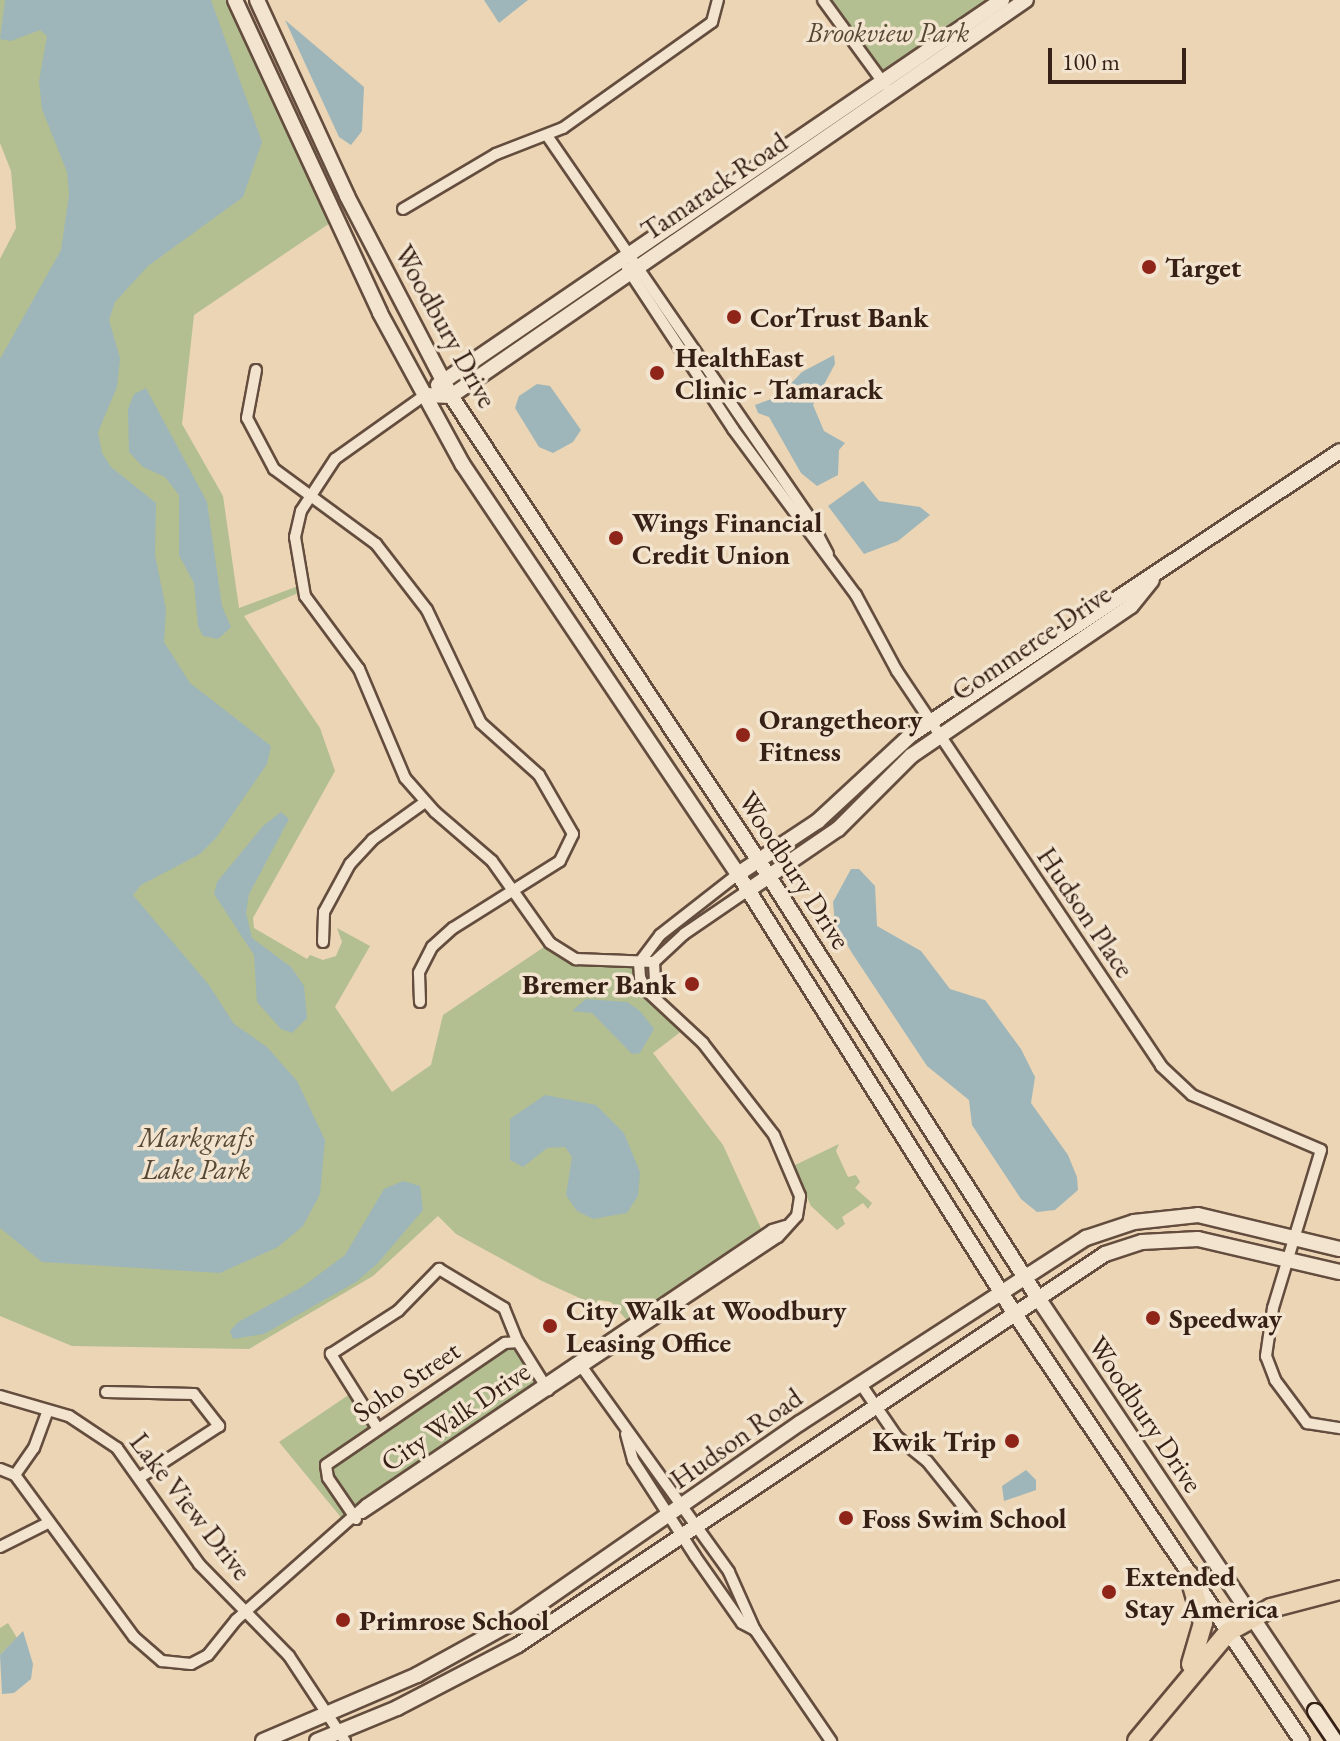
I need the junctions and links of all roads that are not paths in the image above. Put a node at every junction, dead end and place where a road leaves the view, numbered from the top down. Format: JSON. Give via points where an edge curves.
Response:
{"nodes":[{"id":1,"x":235,"y":0,"type":"edge"},
{"id":2,"x":257,"y":0,"type":"edge"},
{"id":3,"x":718,"y":0,"type":"edge"},
{"id":4,"x":823,"y":0,"type":"edge"},
{"id":5,"x":1002,"y":0,"type":"edge"},
{"id":6,"x":1026,"y":0,"type":"edge"},
{"id":7,"x":887,"y":87,"type":"junction"},
{"id":8,"x":548,"y":137,"type":"junction"},
{"id":9,"x":403,"y":209,"type":"dead end"},
{"id":10,"x":625,"y":255,"type":"junction"},
{"id":11,"x":634,"y":272,"type":"junction"},
{"id":12,"x":256,"y":370,"type":"dead end"},
{"id":13,"x":443,"y":381,"type":"junction"},
{"id":14,"x":425,"y":395,"type":"junction"},
{"id":15,"x":451,"y":396,"type":"junction"},
{"id":16,"x":1340,"y":451,"type":"edge"},
{"id":17,"x":309,"y":498,"type":"junction"},
{"id":18,"x":1152,"y":579,"type":"junction"},
{"id":19,"x":931,"y":721,"type":"junction"},
{"id":20,"x":941,"y":735,"type":"junction"},
{"id":21,"x":425,"y":802,"type":"junction"},
{"id":22,"x":759,"y":861,"type":"junction"},
{"id":23,"x":738,"y":874,"type":"junction"},
{"id":24,"x":769,"y":878,"type":"junction"},
{"id":25,"x":747,"y":891,"type":"junction"},
{"id":26,"x":514,"y":893,"type":"junction"},
{"id":27,"x":323,"y":942,"type":"dead end"},
{"id":28,"x":654,"y":962,"type":"junction"},
{"id":29,"x":639,"y":963,"type":"junction"},
{"id":30,"x":657,"y":997,"type":"junction"},
{"id":31,"x":420,"y":1002,"type":"dead end"},
{"id":32,"x":1294,"y":1236,"type":"junction"},
{"id":33,"x":1340,"y":1249,"type":"edge"},
{"id":34,"x":1287,"y":1258,"type":"junction"},
{"id":35,"x":1340,"y":1272,"type":"edge"},
{"id":36,"x":1023,"y":1275,"type":"junction"},
{"id":37,"x":999,"y":1291,"type":"junction"},
{"id":38,"x":1036,"y":1295,"type":"junction"},
{"id":39,"x":1013,"y":1311,"type":"junction"},
{"id":40,"x":518,"y":1342,"type":"junction"},
{"id":41,"x":580,"y":1365,"type":"junction"},
{"id":42,"x":860,"y":1383,"type":"junction"},
{"id":43,"x":546,"y":1388,"type":"junction"},
{"id":44,"x":106,"y":1392,"type":"dead end"},
{"id":45,"x":0,"y":1396,"type":"edge"},
{"id":46,"x":875,"y":1405,"type":"junction"},
{"id":47,"x":48,"y":1410,"type":"junction"},
{"id":48,"x":1340,"y":1428,"type":"edge"},
{"id":49,"x":378,"y":1429,"type":"junction"},
{"id":50,"x":626,"y":1432,"type":"junction"},
{"id":51,"x":0,"y":1469,"type":"edge"},
{"id":52,"x":15,"y":1475,"type":"junction"},
{"id":53,"x":139,"y":1478,"type":"junction"},
{"id":54,"x":683,"y":1507,"type":"junction"},
{"id":55,"x":359,"y":1516,"type":"junction"},
{"id":56,"x":670,"y":1517,"type":"junction"},
{"id":57,"x":972,"y":1517,"type":"dead end"},
{"id":58,"x":48,"y":1523,"type":"junction"},
{"id":59,"x":697,"y":1525,"type":"junction"},
{"id":60,"x":682,"y":1535,"type":"junction"},
{"id":61,"x":0,"y":1547,"type":"edge"},
{"id":62,"x":1189,"y":1575,"type":"junction"},
{"id":63,"x":1340,"y":1590,"type":"edge"},
{"id":64,"x":248,"y":1612,"type":"junction"},
{"id":65,"x":1252,"y":1618,"type":"junction"},
{"id":66,"x":755,"y":1630,"type":"junction"},
{"id":67,"x":1228,"y":1632,"type":"junction"},
{"id":68,"x":327,"y":1714,"type":"junction"},
{"id":69,"x":1151,"y":1724,"type":"junction"},
{"id":70,"x":1340,"y":1733,"type":"edge"},
{"id":71,"x":342,"y":1736,"type":"edge"},
{"id":72,"x":263,"y":1741,"type":"edge"},
{"id":73,"x":317,"y":1741,"type":"edge"},
{"id":74,"x":831,"y":1741,"type":"edge"},
{"id":75,"x":1137,"y":1741,"type":"edge"},
{"id":76,"x":1302,"y":1741,"type":"edge"},
{"id":77,"x":1329,"y":1741,"type":"edge"},
{"id":78,"x":1335,"y":1741,"type":"edge"}],
"edges":[{"from":1,"to":14,"type":"street","name":"Woodbury Drive","via":[[380,313]]},
{"from":2,"to":13,"type":"street","name":"Woodbury Drive","via":[[347,196]]},
{"from":3,"to":8,"type":"street","via":[[712,22]]},
{"from":4,"to":7,"type":"street"},
{"from":5,"to":7,"type":"street","name":"Tamarack Road"},
{"from":6,"to":7,"type":"street","name":"Tamarack Road"},
{"from":7,"to":10,"type":"street","name":"Tamarack Road"},
{"from":7,"to":11,"type":"street","name":"Tamarack Road"},
{"from":8,"to":9,"type":"street","via":[[496,154]]},
{"from":8,"to":10,"type":"street","name":"Hudson Place"},
{"from":10,"to":11,"type":"street","name":"Hudson Place"},
{"from":10,"to":13,"type":"street","name":"Tamarack Road"},
{"from":11,"to":15,"type":"street","name":"Tamarack Road"},
{"from":11,"to":19,"type":"street","name":"Hudson Place","via":[[818,548],[828,554]]},
{"from":12,"to":17,"type":"street","via":[[247,407],[251,428],[274,469]]},
{"from":13,"to":14,"type":"street","name":"Tamarack Road"},
{"from":13,"to":15,"type":"street","name":"Woodbury Drive"},
{"from":14,"to":15,"type":"street"},
{"from":14,"to":17,"type":"street","via":[[335,459]]},
{"from":14,"to":23,"type":"street","name":"Woodbury Drive","via":[[478,489]]},
{"from":15,"to":22,"type":"street","name":"Woodbury Drive"},
{"from":16,"to":18,"type":"street","name":"Commerce Drive"},
{"from":17,"to":21,"type":"street","via":[[295,537],[301,587],[359,669],[405,778]]},
{"from":17,"to":26,"type":"street","via":[[361,530],[388,559],[444,639],[481,723],[539,775],[571,825],[568,853]]},
{"from":18,"to":19,"type":"street","name":"Commerce Drive","via":[[1122,591]]},
{"from":18,"to":20,"type":"street","name":"Commerce Drive","via":[[1131,606]]},
{"from":19,"to":20,"type":"street","name":"Hudson Place"},
{"from":19,"to":22,"type":"street","name":"Commerce Drive","via":[[892,750],[828,813]]},
{"from":20,"to":24,"type":"street","name":"Commerce Drive","via":[[893,772],[838,829]]},
{"from":20,"to":32,"type":"street","name":"Hudson Place","via":[[1161,1066],[1192,1095],[1321,1150]]},
{"from":21,"to":26,"type":"street","via":[[477,846]]},
{"from":21,"to":27,"type":"street","via":[[372,840],[350,864],[324,912]]},
{"from":22,"to":23,"type":"street","name":"Commerce Drive"},
{"from":22,"to":24,"type":"street","name":"Woodbury Drive"},
{"from":23,"to":25,"type":"street","name":"Woodbury Drive"},
{"from":23,"to":29,"type":"street","via":[[670,926]]},
{"from":24,"to":25,"type":"street","name":"Commerce Drive"},
{"from":24,"to":36,"type":"street","name":"Woodbury Drive"},
{"from":25,"to":28,"type":"street","via":[[684,934]]},
{"from":25,"to":37,"type":"street","name":"Woodbury Drive"},
{"from":26,"to":29,"type":"street","via":[[550,943],[569,957]]},
{"from":26,"to":31,"type":"street","via":[[453,928],[432,947],[419,973]]},
{"from":28,"to":29,"type":"street"},
{"from":28,"to":30,"type":"street"},
{"from":29,"to":30,"type":"street","name":"City Walk Drive","via":[[644,987]]},
{"from":30,"to":41,"type":"street","name":"City Walk Drive","via":[[705,1045],[775,1138],[801,1201],[797,1216],[785,1226]]},
{"from":32,"to":33,"type":"street","name":"Hudson Road"},
{"from":32,"to":34,"type":"street"},
{"from":32,"to":36,"type":"street","name":"Hudson Road","via":[[1226,1218],[1167,1217],[1098,1233]]},
{"from":34,"to":35,"type":"street","name":"Hudson Road"},
{"from":34,"to":38,"type":"street","name":"Hudson Road","via":[[1218,1241],[1142,1242],[1089,1261]]},
{"from":34,"to":48,"type":"street","via":[[1267,1333],[1269,1366],[1307,1423]]},
{"from":36,"to":37,"type":"street","name":"Hudson Road"},
{"from":36,"to":38,"type":"street","name":"Woodbury Drive"},
{"from":37,"to":39,"type":"street","name":"Woodbury Drive"},
{"from":37,"to":42,"type":"street","name":"Hudson Road"},
{"from":38,"to":39,"type":"street","name":"Hudson Road"},
{"from":38,"to":65,"type":"street","name":"Woodbury Drive"},
{"from":39,"to":46,"type":"street","name":"Hudson Road"},
{"from":39,"to":62,"type":"street","name":"Woodbury Drive"},
{"from":40,"to":43,"type":"street"},
{"from":40,"to":49,"type":"street","name":"Soho Street","via":[[505,1343]]},
{"from":40,"to":49,"type":"street","via":[[504,1308],[439,1269],[398,1311],[331,1354]]},
{"from":41,"to":43,"type":"street","name":"City Walk Drive"},
{"from":41,"to":50,"type":"street"},
{"from":42,"to":46,"type":"street"},
{"from":42,"to":54,"type":"street","name":"Hudson Road"},
{"from":43,"to":55,"type":"street","name":"City Walk Drive","via":[[366,1505]]},
{"from":44,"to":53,"type":"street","via":[[194,1394],[219,1426]]},
{"from":45,"to":47,"type":"street","name":"Lake View Drive"},
{"from":46,"to":57,"type":"street","via":[[897,1437],[925,1459]]},
{"from":46,"to":59,"type":"street","name":"Hudson Road"},
{"from":47,"to":52,"type":"street","via":[[34,1448]]},
{"from":47,"to":53,"type":"street","name":"Lake View Drive","via":[[100,1434]]},
{"from":49,"to":55,"type":"street","name":"Soho Street","via":[[325,1466]]},
{"from":50,"to":54,"type":"street"},
{"from":50,"to":56,"type":"street","via":[[633,1460]]},
{"from":51,"to":52,"type":"street"},
{"from":52,"to":58,"type":"street","name":"City Walk Drive"},
{"from":53,"to":64,"type":"street","name":"Lake View Drive","via":[[195,1559]]},
{"from":54,"to":56,"type":"street","name":"Hudson Road"},
{"from":54,"to":59,"type":"street"},
{"from":55,"to":64,"type":"street","name":"City Walk Drive"},
{"from":56,"to":60,"type":"street"},
{"from":56,"to":68,"type":"street","name":"Hudson Road","via":[[478,1643]]},
{"from":58,"to":61,"type":"street"},
{"from":58,"to":64,"type":"street","name":"City Walk Drive","via":[[123,1625],[162,1661],[180,1666],[200,1660]]},
{"from":59,"to":60,"type":"street","name":"Hudson Road"},
{"from":59,"to":66,"type":"street","via":[[740,1589]]},
{"from":60,"to":66,"type":"street","via":[[742,1623]]},
{"from":60,"to":71,"type":"street","name":"Hudson Road","via":[[518,1645]]},
{"from":62,"to":67,"type":"street","name":"Woodbury Drive"},
{"from":62,"to":69,"type":"highway","via":[[1202,1615],[1200,1645]]},
{"from":63,"to":65,"type":"highway"},
{"from":64,"to":68,"type":"street","name":"Lake View Drive","via":[[285,1651]]},
{"from":65,"to":67,"type":"highway"},
{"from":65,"to":78,"type":"street","name":"Woodbury Drive","bridge":true},
{"from":66,"to":74,"type":"street"},
{"from":67,"to":69,"type":"highway"},
{"from":67,"to":76,"type":"street","name":"Woodbury Drive"},
{"from":68,"to":71,"type":"street","name":"Lake View Drive"},
{"from":68,"to":72,"type":"street","name":"Hudson Road"},
{"from":69,"to":75,"type":"highway"},
{"from":70,"to":77,"type":"highway"},
{"from":71,"to":73,"type":"street","name":"Hudson Road"}]}
